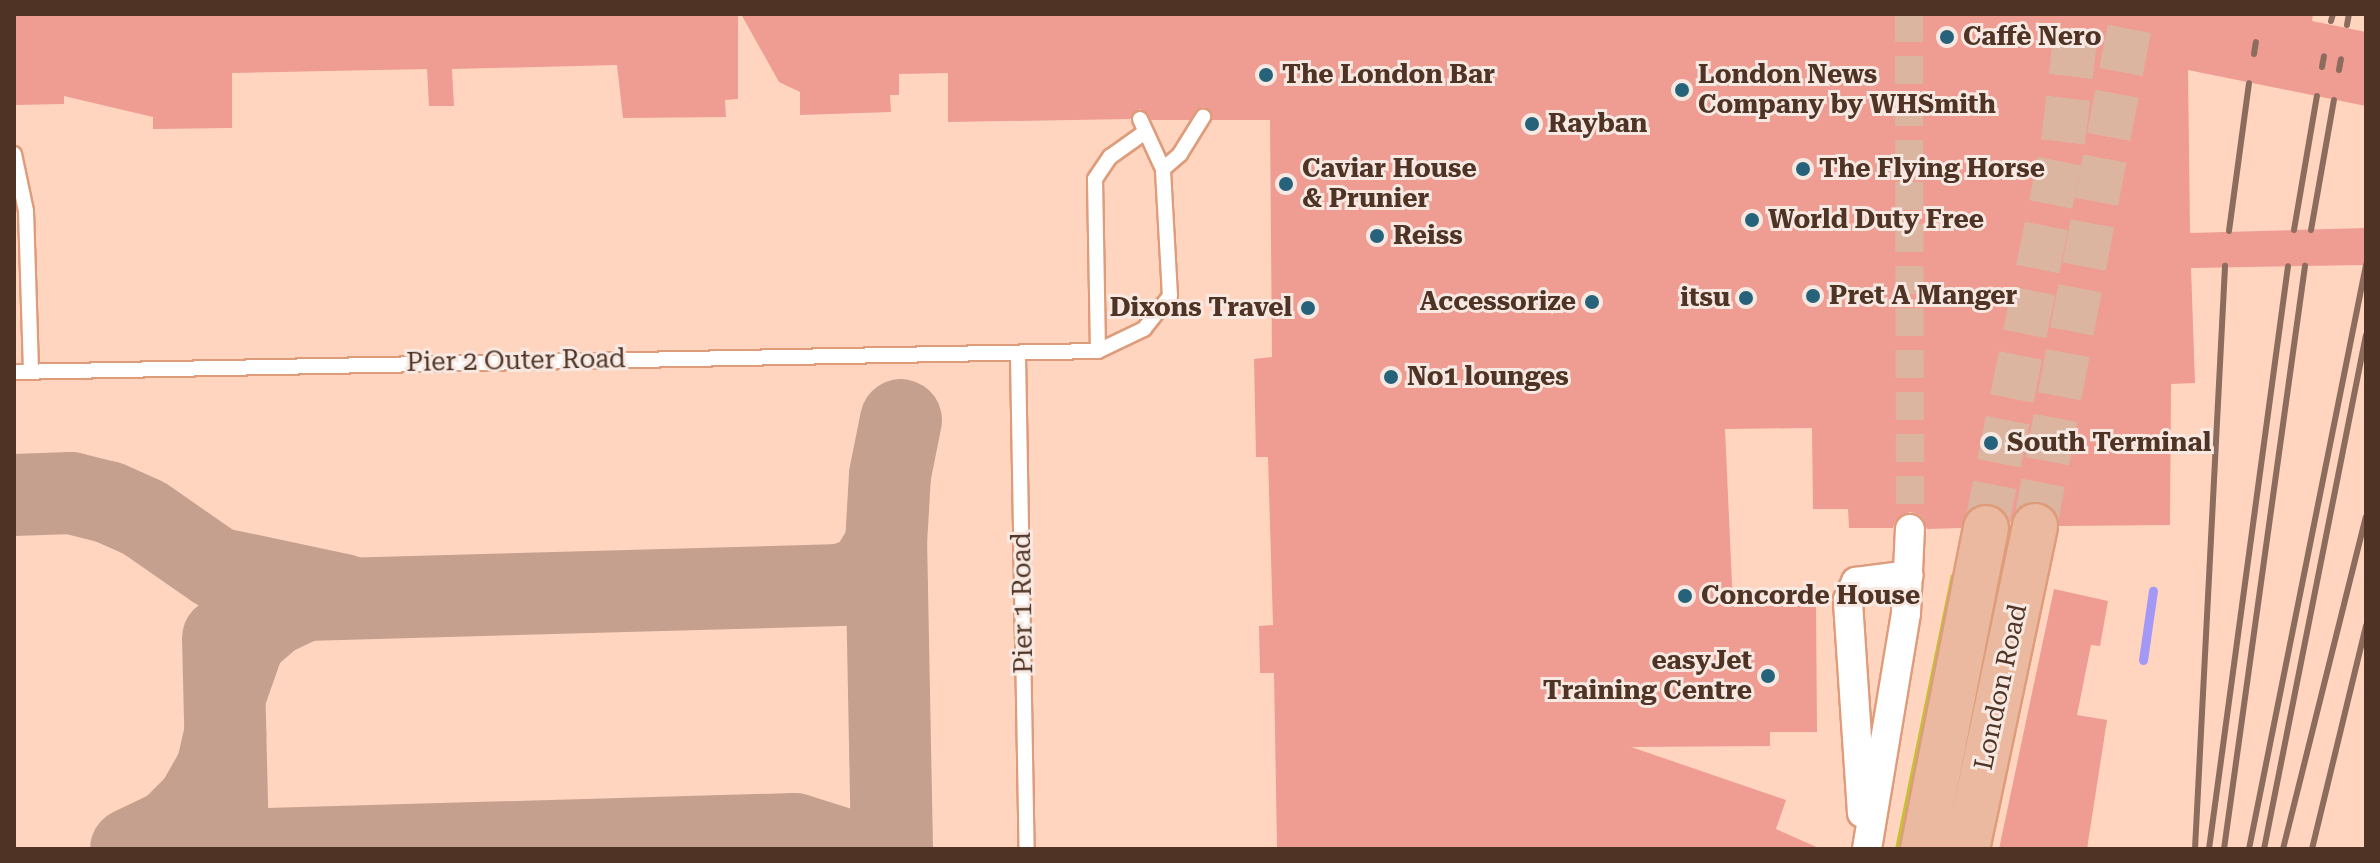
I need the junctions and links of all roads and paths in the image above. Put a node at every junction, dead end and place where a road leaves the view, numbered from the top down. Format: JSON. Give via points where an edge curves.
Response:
{"nodes":[{"id":1,"x":1203,"y":117,"type":"dead end"},
{"id":2,"x":14,"y":154,"type":"edge"},
{"id":3,"x":1163,"y":169,"type":"junction"},
{"id":4,"x":1098,"y":351,"type":"junction"},
{"id":5,"x":1018,"y":356,"type":"junction"},
{"id":6,"x":31,"y":371,"type":"junction"},
{"id":7,"x":14,"y":372,"type":"edge"},
{"id":8,"x":2035,"y":526,"type":"tunnel mouth"},
{"id":9,"x":1986,"y":528,"type":"tunnel mouth"},
{"id":10,"x":1910,"y":529,"type":"tunnel mouth"},
{"id":11,"x":1909,"y":575,"type":"junction"},
{"id":12,"x":1027,"y":849,"type":"edge"},
{"id":13,"x":1867,"y":849,"type":"edge"},
{"id":14,"x":1923,"y":849,"type":"edge"},
{"id":15,"x":1967,"y":849,"type":"edge"}],
"edges":[{"from":1,"to":3,"type":"lane","via":[[1180,154]]},
{"from":2,"to":6,"type":"lane","via":[[26,211]]},
{"from":3,"to":4,"type":"lane","via":[[1170,296],[1144,329]]},
{"from":3,"to":4,"type":"lane","via":[[1143,126],[1095,179]]},
{"from":4,"to":5,"type":"lane","name":"Pier 2 Outer Road"},
{"from":5,"to":6,"type":"lane","name":"Pier 2 Outer Road"},
{"from":5,"to":12,"type":"lane","name":"Pier 1 Road"},
{"from":6,"to":7,"type":"lane","name":"Pier 2 Outer Road"},
{"from":8,"to":15,"type":"main road","name":"London Road"},
{"from":9,"to":14,"type":"main road","name":"London Road"},
{"from":10,"to":11,"type":"street"},
{"from":11,"to":13,"type":"street"},
{"from":11,"to":13,"type":"street","via":[[1862,580],[1848,600]]}]}
